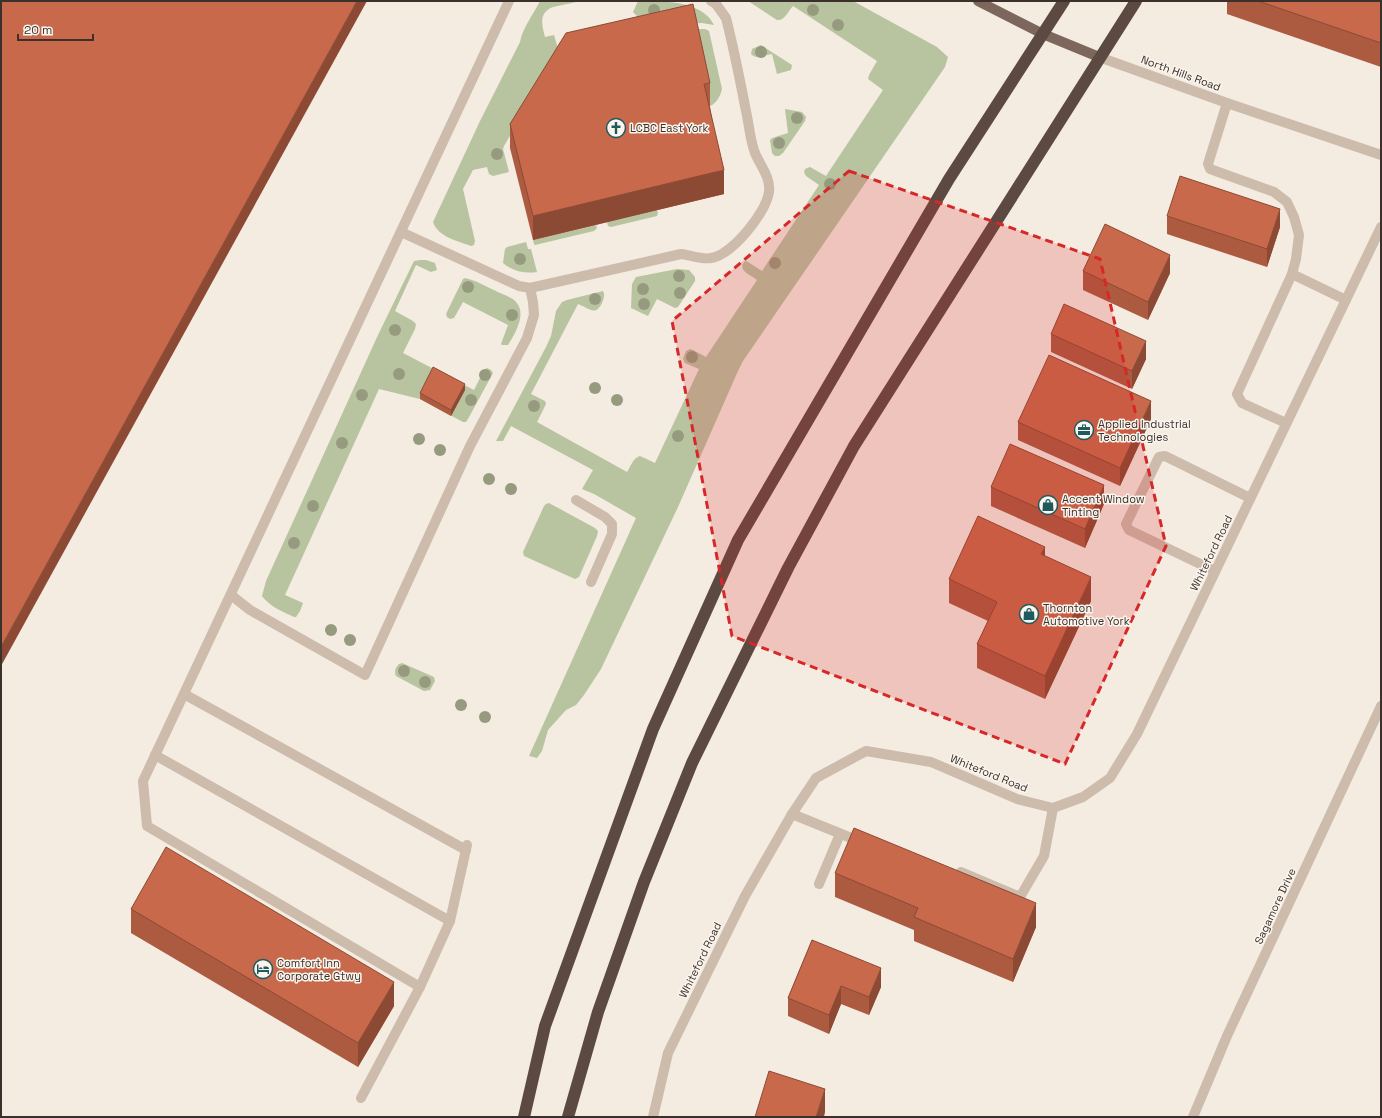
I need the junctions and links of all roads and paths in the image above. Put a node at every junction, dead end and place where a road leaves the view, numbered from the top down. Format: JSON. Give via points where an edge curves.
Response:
{"nodes":[{"id":1,"x":509,"y":1,"type":"edge"},
{"id":2,"x":711,"y":1,"type":"edge"},
{"id":3,"x":978,"y":1,"type":"edge"},
{"id":4,"x":1064,"y":1,"type":"edge"},
{"id":5,"x":1136,"y":1,"type":"edge"},
{"id":6,"x":1043,"y":34,"type":"junction"},
{"id":7,"x":1100,"y":57,"type":"junction"},
{"id":8,"x":1227,"y":103,"type":"junction"},
{"id":9,"x":1381,"y":155,"type":"edge"},
{"id":10,"x":1381,"y":227,"type":"edge"},
{"id":11,"x":401,"y":232,"type":"junction"},
{"id":12,"x":1292,"y":274,"type":"junction"},
{"id":13,"x":530,"y":288,"type":"junction"},
{"id":14,"x":1346,"y":300,"type":"junction"},
{"id":15,"x":1286,"y":423,"type":"junction"},
{"id":16,"x":1250,"y":498,"type":"junction"},
{"id":17,"x":576,"y":500,"type":"dead end"},
{"id":18,"x":1215,"y":571,"type":"junction"},
{"id":19,"x":591,"y":582,"type":"dead end"},
{"id":20,"x":231,"y":595,"type":"junction"},
{"id":21,"x":184,"y":694,"type":"junction"},
{"id":22,"x":1381,"y":706,"type":"edge"},
{"id":23,"x":155,"y":755,"type":"junction"},
{"id":24,"x":1053,"y":808,"type":"junction"},
{"id":25,"x":792,"y":814,"type":"junction"},
{"id":26,"x":840,"y":834,"type":"junction"},
{"id":27,"x":874,"y":847,"type":"edge"},
{"id":28,"x":950,"y":868,"type":"edge"},
{"id":29,"x":819,"y":884,"type":"dead end"},
{"id":30,"x":450,"y":921,"type":"junction"},
{"id":31,"x":420,"y":987,"type":"junction"},
{"id":32,"x":361,"y":1098,"type":"dead end"},
{"id":33,"x":524,"y":1117,"type":"edge"},
{"id":34,"x":568,"y":1117,"type":"edge"},
{"id":35,"x":652,"y":1117,"type":"edge"},
{"id":36,"x":1193,"y":1117,"type":"edge"}],
"edges":[{"from":1,"to":11,"type":"street"},
{"from":2,"to":13,"type":"street","via":[[726,18],[754,151],[767,178],[767,202],[734,247],[712,258],[681,254]]},
{"from":3,"to":6,"type":"main road","name":"North Hills Road"},
{"from":4,"to":6,"type":"highway"},
{"from":5,"to":7,"type":"highway"},
{"from":6,"to":7,"type":"main road","name":"North Hills Road"},
{"from":6,"to":33,"type":"highway","via":[[949,179],[738,540],[653,728],[545,1026]]},
{"from":7,"to":8,"type":"street","name":"North Hills Road"},
{"from":7,"to":34,"type":"highway","via":[[854,446],[788,568],[692,762],[644,882],[598,1012]]},
{"from":8,"to":9,"type":"street","name":"North Hills Road"},
{"from":8,"to":12,"type":"street","via":[[1208,164],[1210,169],[1274,192],[1287,202],[1299,235]]},
{"from":10,"to":14,"type":"street","name":"Whiteford Road"},
{"from":11,"to":13,"type":"street","via":[[508,281]]},
{"from":11,"to":20,"type":"street"},
{"from":12,"to":14,"type":"street"},
{"from":12,"to":15,"type":"street","via":[[1237,394],[1242,403]]},
{"from":13,"to":20,"type":"street","via":[[534,315],[527,338],[470,446],[365,675],[250,610]]},
{"from":14,"to":15,"type":"street","name":"Whiteford Road"},
{"from":15,"to":16,"type":"street","name":"Whiteford Road"},
{"from":16,"to":18,"type":"street","name":"Whiteford Road"},
{"from":16,"to":18,"type":"street","via":[[1165,456],[1159,456],[1126,524],[1129,530]]},
{"from":17,"to":19,"type":"street","via":[[612,524],[612,534]]},
{"from":18,"to":24,"type":"street","name":"Whiteford Road","via":[[1137,734],[1110,778],[1083,797]]},
{"from":20,"to":21,"type":"street"},
{"from":21,"to":23,"type":"street"},
{"from":21,"to":30,"type":"street","via":[[467,847]]},
{"from":22,"to":36,"type":"street","name":"Sagamore Drive","via":[[1227,1036]]},
{"from":23,"to":30,"type":"street"},
{"from":23,"to":31,"type":"street","via":[[143,781],[147,826]]},
{"from":24,"to":25,"type":"street","name":"Whiteford Road","via":[[1017,799],[931,762],[866,751],[816,778]]},
{"from":24,"to":28,"type":"street","via":[[1044,856],[1020,896]]},
{"from":25,"to":26,"type":"street"},
{"from":25,"to":35,"type":"street","name":"Whiteford Road","via":[[745,896],[668,1052]]},
{"from":26,"to":27,"type":"street"},
{"from":26,"to":29,"type":"street"},
{"from":30,"to":31,"type":"street"},
{"from":31,"to":32,"type":"street"}]}
